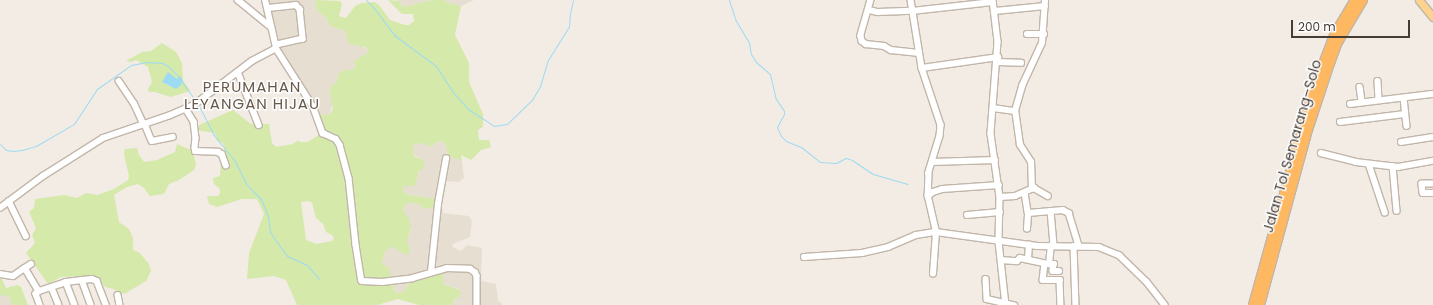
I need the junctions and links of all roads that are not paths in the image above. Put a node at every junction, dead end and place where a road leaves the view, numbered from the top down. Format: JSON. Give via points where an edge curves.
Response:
{"nodes":[{"id":1,"x":238,"y":0,"type":"edge"},
{"id":2,"x":265,"y":0,"type":"edge"},
{"id":3,"x":871,"y":0,"type":"edge"},
{"id":4,"x":911,"y":0,"type":"edge"},
{"id":5,"x":950,"y":0,"type":"edge"},
{"id":6,"x":1355,"y":0,"type":"edge"},
{"id":7,"x":1363,"y":0,"type":"edge"},
{"id":8,"x":1419,"y":0,"type":"edge"},
{"id":9,"x":993,"y":1,"type":"edge"},
{"id":10,"x":1045,"y":3,"type":"edge"},
{"id":11,"x":268,"y":8,"type":"junction"},
{"id":12,"x":951,"y":8,"type":"junction"},
{"id":13,"x":869,"y":10,"type":"junction"},
{"id":14,"x":912,"y":11,"type":"junction"},
{"id":15,"x":995,"y":11,"type":"junction"},
{"id":16,"x":1433,"y":16,"type":"edge"},
{"id":17,"x":272,"y":27,"type":"junction"},
{"id":18,"x":1027,"y":34,"type":"dead end"},
{"id":19,"x":1044,"y":34,"type":"junction"},
{"id":20,"x":276,"y":46,"type":"junction"},
{"id":21,"x":919,"y":53,"type":"junction"},
{"id":22,"x":998,"y":60,"type":"junction"},
{"id":23,"x":1021,"y":63,"type":"dead end"},
{"id":24,"x":922,"y":68,"type":"junction"},
{"id":25,"x":238,"y":72,"type":"junction"},
{"id":26,"x":119,"y":81,"type":"dead end"},
{"id":27,"x":1378,"y":82,"type":"dead end"},
{"id":28,"x":1360,"y":87,"type":"dead end"},
{"id":29,"x":1433,"y":94,"type":"edge"},
{"id":30,"x":1404,"y":98,"type":"junction"},
{"id":31,"x":1379,"y":100,"type":"junction"},
{"id":32,"x":1362,"y":102,"type":"junction"},
{"id":33,"x":1350,"y":104,"type":"dead end"},
{"id":34,"x":993,"y":108,"type":"junction"},
{"id":35,"x":186,"y":109,"type":"junction"},
{"id":36,"x":1015,"y":111,"type":"junction"},
{"id":37,"x":1405,"y":114,"type":"junction"},
{"id":38,"x":1340,"y":122,"type":"dead end"},
{"id":39,"x":145,"y":124,"type":"junction"},
{"id":40,"x":259,"y":125,"type":"dead end"},
{"id":41,"x":1407,"y":126,"type":"dead end"},
{"id":42,"x":173,"y":137,"type":"dead end"},
{"id":43,"x":1433,"y":137,"type":"edge"},
{"id":44,"x":1401,"y":142,"type":"dead end"},
{"id":45,"x":1321,"y":154,"type":"dead end"},
{"id":46,"x":446,"y":159,"type":"dead end"},
{"id":47,"x":995,"y":160,"type":"junction"},
{"id":48,"x":1433,"y":161,"type":"edge"},
{"id":49,"x":932,"y":162,"type":"junction"},
{"id":50,"x":1369,"y":164,"type":"junction"},
{"id":51,"x":226,"y":165,"type":"dead end"},
{"id":52,"x":1393,"y":166,"type":"junction"},
{"id":53,"x":1433,"y":184,"type":"edge"},
{"id":54,"x":999,"y":185,"type":"junction"},
{"id":55,"x":1032,"y":189,"type":"junction"},
{"id":56,"x":1025,"y":193,"type":"junction"},
{"id":57,"x":1433,"y":194,"type":"edge"},
{"id":58,"x":928,"y":196,"type":"junction"},
{"id":59,"x":1048,"y":196,"type":"dead end"},
{"id":60,"x":1000,"y":197,"type":"junction"},
{"id":61,"x":9,"y":201,"type":"junction"},
{"id":62,"x":0,"y":208,"type":"edge"},
{"id":63,"x":1051,"y":211,"type":"junction"},
{"id":64,"x":1397,"y":211,"type":"dead end"},
{"id":65,"x":1000,"y":212,"type":"junction"},
{"id":66,"x":1385,"y":212,"type":"dead end"},
{"id":67,"x":1028,"y":213,"type":"junction"},
{"id":68,"x":967,"y":215,"type":"dead end"},
{"id":69,"x":1028,"y":230,"type":"dead end"},
{"id":70,"x":936,"y":232,"type":"junction"},
{"id":71,"x":26,"y":236,"type":"dead end"},
{"id":72,"x":999,"y":242,"type":"junction"},
{"id":73,"x":1029,"y":245,"type":"junction"},
{"id":74,"x":1052,"y":246,"type":"junction"},
{"id":75,"x":1076,"y":246,"type":"junction"},
{"id":76,"x":804,"y":257,"type":"dead end"},
{"id":77,"x":1028,"y":259,"type":"junction"},
{"id":78,"x":1001,"y":260,"type":"junction"},
{"id":79,"x":31,"y":264,"type":"dead end"},
{"id":80,"x":1047,"y":264,"type":"junction"},
{"id":81,"x":25,"y":268,"type":"junction"},
{"id":82,"x":431,"y":272,"type":"junction"},
{"id":83,"x":1059,"y":272,"type":"dead end"},
{"id":84,"x":0,"y":274,"type":"edge"},
{"id":85,"x":933,"y":274,"type":"dead end"},
{"id":86,"x":986,"y":279,"type":"dead end"},
{"id":87,"x":82,"y":280,"type":"junction"},
{"id":88,"x":66,"y":282,"type":"junction"},
{"id":89,"x":52,"y":288,"type":"junction"},
{"id":90,"x":39,"y":291,"type":"junction"},
{"id":91,"x":118,"y":295,"type":"dead end"},
{"id":92,"x":1006,"y":304,"type":"edge"},
{"id":93,"x":40,"y":305,"type":"edge"},
{"id":94,"x":59,"y":305,"type":"edge"},
{"id":95,"x":76,"y":305,"type":"edge"},
{"id":96,"x":91,"y":305,"type":"edge"},
{"id":97,"x":106,"y":305,"type":"edge"},
{"id":98,"x":120,"y":305,"type":"edge"},
{"id":99,"x":477,"y":305,"type":"edge"},
{"id":100,"x":1014,"y":305,"type":"edge"},
{"id":101,"x":1061,"y":305,"type":"edge"},
{"id":102,"x":1076,"y":305,"type":"edge"},
{"id":103,"x":1165,"y":305,"type":"edge"},
{"id":104,"x":1253,"y":305,"type":"edge"},
{"id":105,"x":1260,"y":305,"type":"edge"}],
"edges":[{"from":1,"to":17,"type":"street"},
{"from":2,"to":11,"type":"street"},
{"from":3,"to":13,"type":"street"},
{"from":4,"to":14,"type":"street"},
{"from":5,"to":12,"type":"street"},
{"from":6,"to":104,"type":"highway","name":"Jalan Tol Semarang–Solo","via":[[1335,33],[1309,104]]},
{"from":7,"to":105,"type":"highway","name":"Jalan Tol Semarang–Solo","via":[[1337,44],[1328,69],[1308,130]]},
{"from":8,"to":16,"type":"main road"},
{"from":9,"to":12,"type":"street"},
{"from":9,"to":15,"type":"street"},
{"from":10,"to":15,"type":"street"},
{"from":10,"to":19,"type":"street"},
{"from":11,"to":17,"type":"street"},
{"from":11,"to":20,"type":"street","via":[[296,5],[300,9],[302,38]]},
{"from":12,"to":14,"type":"street"},
{"from":13,"to":14,"type":"street"},
{"from":13,"to":21,"type":"street","via":[[861,36],[862,41],[891,50]]},
{"from":14,"to":21,"type":"street"},
{"from":15,"to":22,"type":"street"},
{"from":17,"to":20,"type":"street"},
{"from":18,"to":19,"type":"street"},
{"from":19,"to":36,"type":"street","via":[[1041,48],[1022,86]]},
{"from":20,"to":25,"type":"street"},
{"from":20,"to":82,"type":"street","via":[[313,106],[323,133],[336,139],[340,145],[349,178],[362,281],[399,280]]},
{"from":21,"to":24,"type":"street"},
{"from":22,"to":23,"type":"street"},
{"from":22,"to":24,"type":"street"},
{"from":22,"to":34,"type":"street"},
{"from":24,"to":49,"type":"street","via":[[941,125]]},
{"from":25,"to":35,"type":"street"},
{"from":25,"to":40,"type":"street"},
{"from":26,"to":39,"type":"street"},
{"from":27,"to":31,"type":"street"},
{"from":28,"to":32,"type":"street"},
{"from":29,"to":30,"type":"street"},
{"from":30,"to":31,"type":"street"},
{"from":30,"to":37,"type":"street"},
{"from":31,"to":32,"type":"street"},
{"from":32,"to":33,"type":"street"},
{"from":34,"to":36,"type":"street"},
{"from":34,"to":47,"type":"street"},
{"from":35,"to":39,"type":"street"},
{"from":35,"to":51,"type":"street","via":[[194,122],[195,150],[218,152],[222,154]]},
{"from":36,"to":55,"type":"street","via":[[1020,145],[1031,162]]},
{"from":37,"to":38,"type":"street"},
{"from":37,"to":41,"type":"street"},
{"from":39,"to":42,"type":"street","via":[[152,142]]},
{"from":39,"to":61,"type":"street","via":[[103,138],[42,176]]},
{"from":43,"to":44,"type":"street"},
{"from":45,"to":50,"type":"street"},
{"from":46,"to":82,"type":"street","via":[[438,204]]},
{"from":47,"to":49,"type":"street"},
{"from":47,"to":54,"type":"street"},
{"from":48,"to":52,"type":"street","via":[[1403,167]]},
{"from":49,"to":58,"type":"street"},
{"from":50,"to":52,"type":"street"},
{"from":50,"to":66,"type":"street"},
{"from":52,"to":64,"type":"street"},
{"from":53,"to":57,"type":"street","via":[[1422,184],[1422,188],[1423,193]]},
{"from":54,"to":58,"type":"street","via":[[942,189]]},
{"from":54,"to":60,"type":"street"},
{"from":55,"to":56,"type":"street"},
{"from":55,"to":59,"type":"street"},
{"from":56,"to":60,"type":"street"},
{"from":56,"to":67,"type":"street"},
{"from":58,"to":70,"type":"street"},
{"from":60,"to":65,"type":"street"},
{"from":61,"to":62,"type":"street"},
{"from":61,"to":71,"type":"street"},
{"from":63,"to":67,"type":"street"},
{"from":63,"to":74,"type":"street"},
{"from":63,"to":75,"type":"street","via":[[1063,210],[1068,213]]},
{"from":65,"to":68,"type":"street"},
{"from":65,"to":72,"type":"street"},
{"from":67,"to":69,"type":"street"},
{"from":70,"to":72,"type":"street"},
{"from":70,"to":76,"type":"street","via":[[916,235],[894,245],[862,252]]},
{"from":70,"to":85,"type":"street"},
{"from":72,"to":73,"type":"street"},
{"from":72,"to":78,"type":"street"},
{"from":73,"to":74,"type":"street"},
{"from":73,"to":77,"type":"street"},
{"from":74,"to":75,"type":"street"},
{"from":74,"to":80,"type":"street"},
{"from":75,"to":102,"type":"street"},
{"from":75,"to":103,"type":"street","via":[[1107,249],[1119,255],[1147,282]]},
{"from":77,"to":78,"type":"street"},
{"from":77,"to":80,"type":"street"},
{"from":78,"to":92,"type":"street"},
{"from":79,"to":81,"type":"street"},
{"from":80,"to":83,"type":"street","via":[[1054,264],[1053,272]]},
{"from":80,"to":101,"type":"street","via":[[1043,280],[1060,280]]},
{"from":81,"to":84,"type":"street","via":[[13,276]]},
{"from":81,"to":90,"type":"street"},
{"from":82,"to":99,"type":"street","via":[[451,268],[474,271],[478,281]]},
{"from":86,"to":92,"type":"street","via":[[987,299]]},
{"from":87,"to":88,"type":"street"},
{"from":87,"to":96,"type":"street"},
{"from":87,"to":97,"type":"street","via":[[97,281]]},
{"from":88,"to":89,"type":"street"},
{"from":88,"to":95,"type":"street"},
{"from":89,"to":90,"type":"street"},
{"from":89,"to":94,"type":"street"},
{"from":90,"to":93,"type":"street","via":[[36,294]]},
{"from":91,"to":98,"type":"street"},
{"from":92,"to":100,"type":"street"}]}
